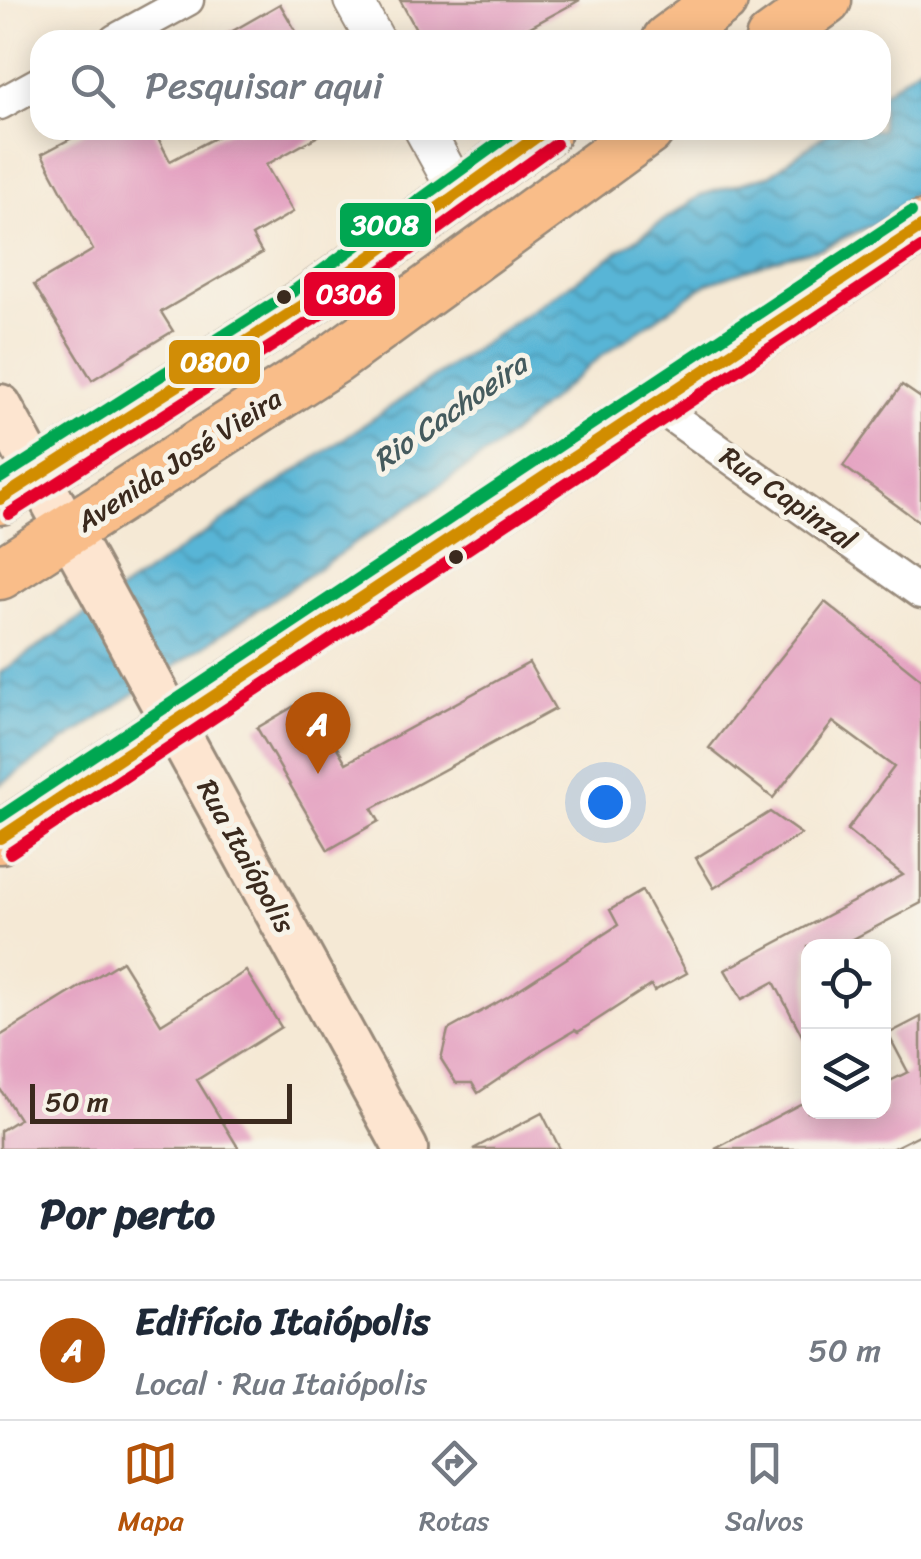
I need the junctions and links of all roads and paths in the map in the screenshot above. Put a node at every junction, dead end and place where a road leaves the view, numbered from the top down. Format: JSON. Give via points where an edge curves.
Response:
{"nodes":[{"id":1,"x":188,"y":0,"type":"edge"},
{"id":2,"x":352,"y":0,"type":"edge"},
{"id":3,"x":722,"y":0,"type":"edge"},
{"id":4,"x":826,"y":0,"type":"edge"},
{"id":5,"x":134,"y":30,"type":"edge"},
{"id":6,"x":369,"y":30,"type":"edge"},
{"id":7,"x":682,"y":30,"type":"edge"},
{"id":8,"x":785,"y":30,"type":"edge"},
{"id":9,"x":30,"y":88,"type":"edge"},
{"id":10,"x":0,"y":104,"type":"edge"},
{"id":11,"x":430,"y":140,"type":"edge"},
{"id":12,"x":533,"y":140,"type":"edge"},
{"id":13,"x":634,"y":140,"type":"edge"},
{"id":14,"x":460,"y":194,"type":"junction"},
{"id":15,"x":921,"y":227,"type":"edge"},
{"id":16,"x":654,"y":404,"type":"junction"},
{"id":17,"x":0,"y":406,"type":"edge"},
{"id":18,"x":19,"y":487,"type":"edge"},
{"id":19,"x":68,"y":531,"type":"junction"},
{"id":20,"x":0,"y":574,"type":"edge"},
{"id":21,"x":921,"y":593,"type":"edge"},
{"id":22,"x":165,"y":707,"type":"junction"},
{"id":23,"x":0,"y":838,"type":"edge"},
{"id":24,"x":406,"y":1149,"type":"edge"}],
"edges":[{"from":1,"to":5,"type":"street"},
{"from":2,"to":6,"type":"street"},
{"from":3,"to":7,"type":"main road"},
{"from":4,"to":8,"type":"main road"},
{"from":9,"to":10,"type":"street"},
{"from":11,"to":14,"type":"street"},
{"from":12,"to":14,"type":"main road"},
{"from":13,"to":19,"type":"main road","name":"Avenida José Vieira","via":[[318,370]]},
{"from":14,"to":18,"type":"main road","via":[[305,304]]},
{"from":15,"to":16,"type":"main road"},
{"from":16,"to":21,"type":"street","name":"Rua Capinzal"},
{"from":16,"to":22,"type":"main road"},
{"from":17,"to":18,"type":"main road","name":"Rua Itaiópolis"},
{"from":18,"to":19,"type":"main road","name":"Rua Itaiópolis"},
{"from":19,"to":20,"type":"main road","name":"Avenida José Vieira"},
{"from":19,"to":22,"type":"main road","name":"Rua Itaiópolis"},
{"from":22,"to":23,"type":"main road"},
{"from":22,"to":24,"type":"main road","name":"Rua Itaiópolis"}]}
